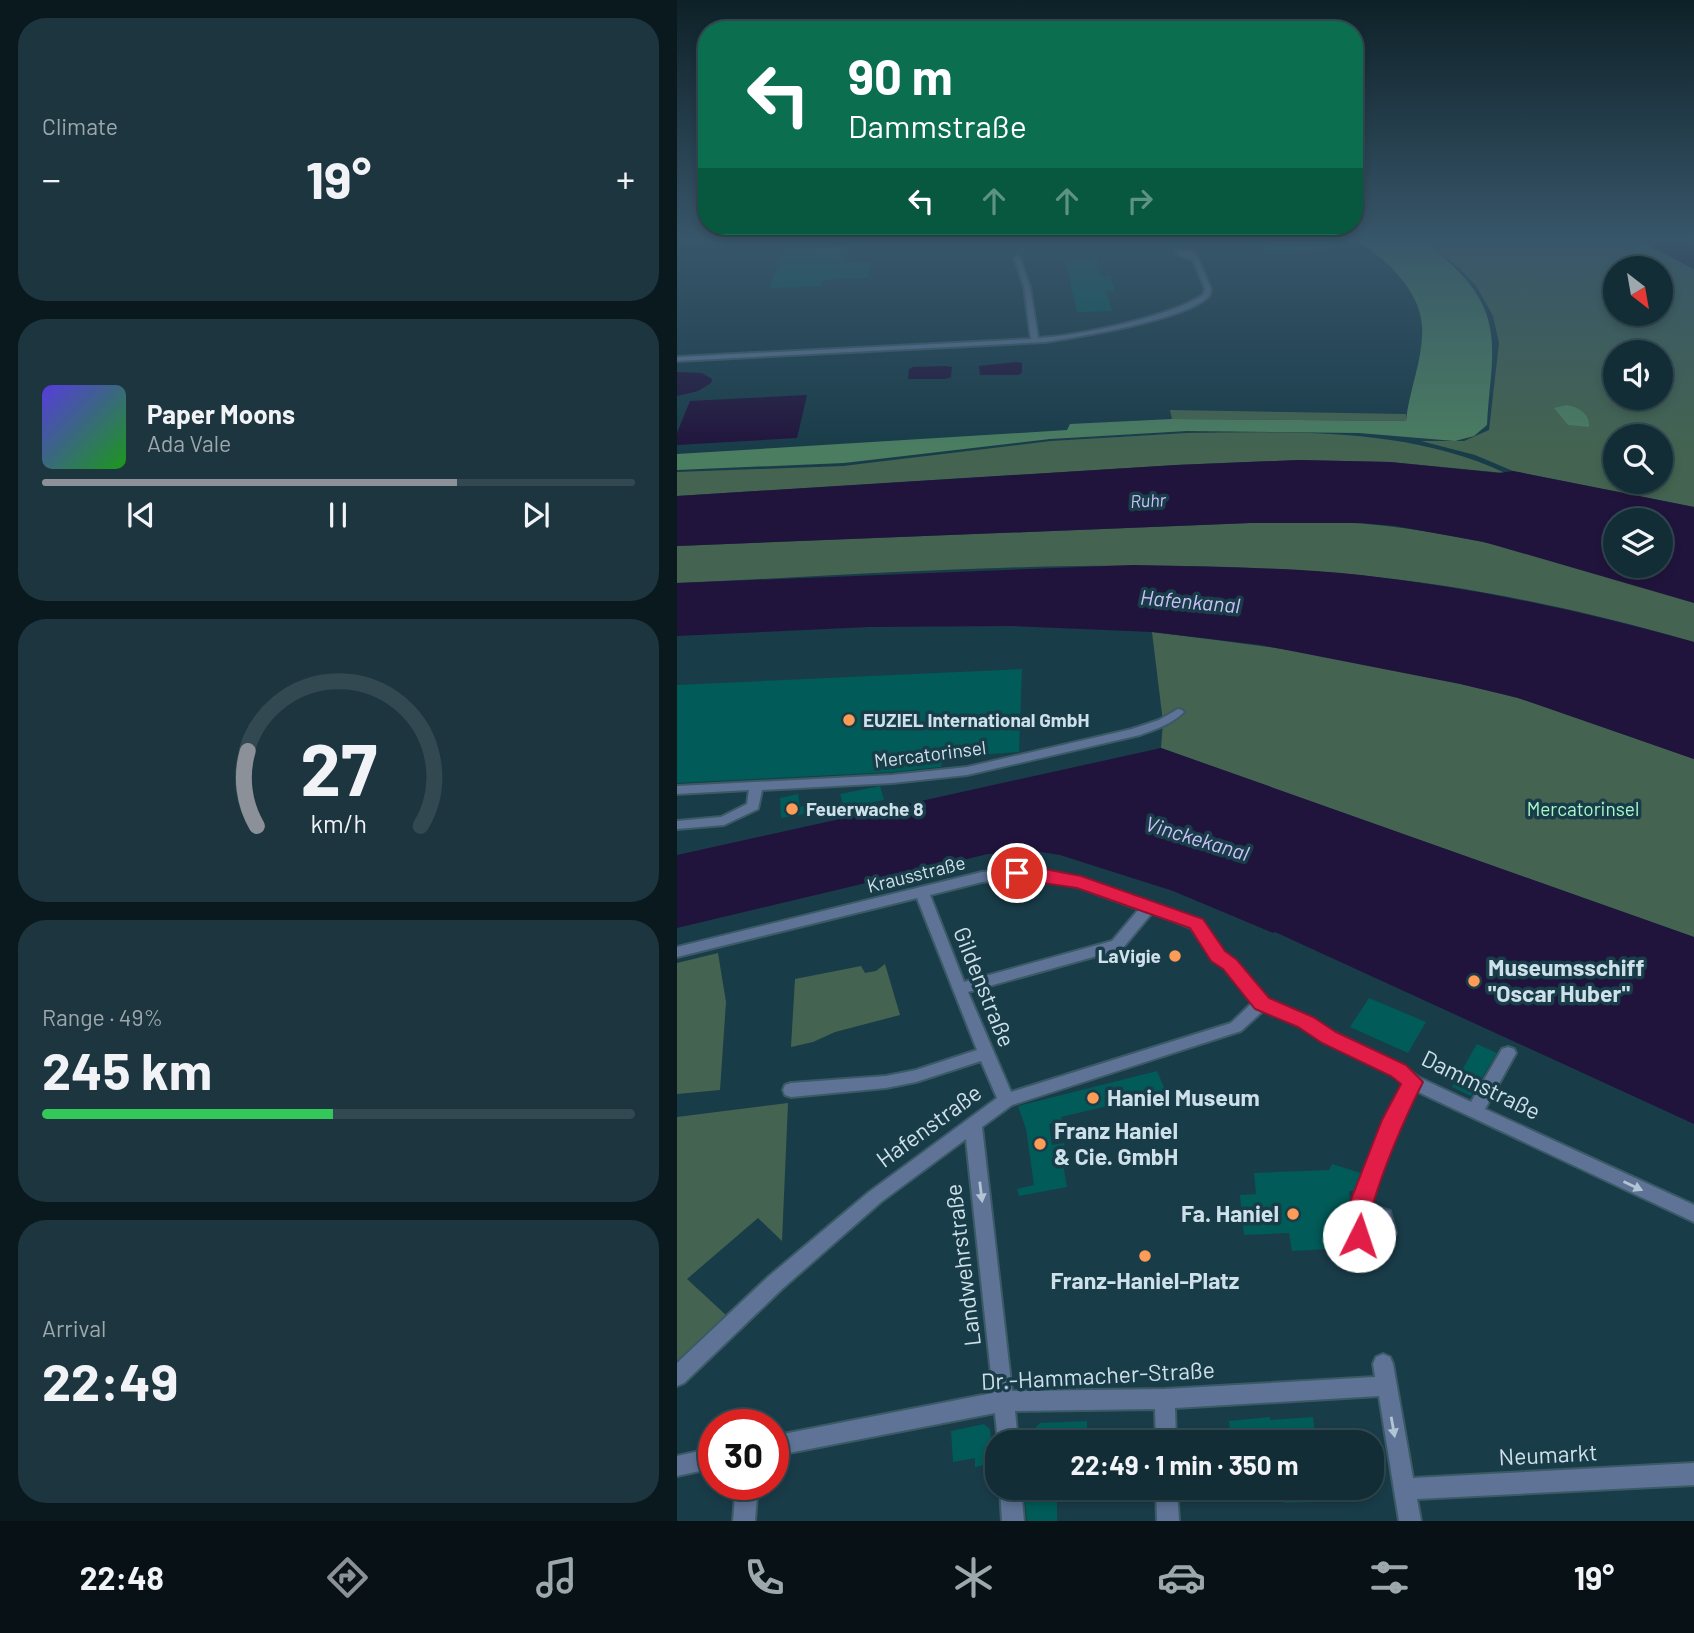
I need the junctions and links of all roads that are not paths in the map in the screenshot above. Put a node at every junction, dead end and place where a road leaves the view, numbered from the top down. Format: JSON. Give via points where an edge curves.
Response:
{"nodes":[{"id":1,"x":1031,"y":310,"type":"edge"},
{"id":2,"x":1168,"y":310,"type":"edge"},
{"id":3,"x":1035,"y":340,"type":"junction"},
{"id":4,"x":677,"y":359,"type":"edge"},
{"id":5,"x":1178,"y":712,"type":"dead end"},
{"id":6,"x":756,"y":786,"type":"junction"},
{"id":7,"x":677,"y":790,"type":"edge"},
{"id":8,"x":677,"y":825,"type":"edge"},
{"id":9,"x":922,"y":892,"type":"junction"},
{"id":10,"x":1149,"y":907,"type":"junction"},
{"id":11,"x":677,"y":952,"type":"edge"},
{"id":12,"x":959,"y":989,"type":"junction"},
{"id":13,"x":1257,"y":998,"type":"junction"},
{"id":14,"x":986,"y":1053,"type":"junction"},
{"id":15,"x":1508,"y":1053,"type":"dead end"},
{"id":16,"x":1412,"y":1082,"type":"junction"},
{"id":17,"x":791,"y":1090,"type":"dead end"},
{"id":18,"x":1006,"y":1100,"type":"junction"},
{"id":19,"x":1475,"y":1111,"type":"junction"},
{"id":20,"x":973,"y":1124,"type":"junction"},
{"id":21,"x":1576,"y":1158,"type":"joint"},
{"id":22,"x":1359,"y":1210,"type":"dead end"},
{"id":23,"x":1693,"y":1215,"type":"edge"},
{"id":24,"x":1383,"y":1364,"type":"dead end"},
{"id":25,"x":677,"y":1376,"type":"edge"},
{"id":26,"x":1386,"y":1386,"type":"junction"},
{"id":27,"x":1165,"y":1399,"type":"junction"},
{"id":28,"x":1005,"y":1401,"type":"junction"},
{"id":29,"x":1007,"y":1430,"type":"edge"},
{"id":30,"x":1166,"y":1430,"type":"edge"},
{"id":31,"x":789,"y":1443,"type":"edge"},
{"id":32,"x":698,"y":1461,"type":"edge"},
{"id":33,"x":677,"y":1466,"type":"edge"},
{"id":34,"x":1694,"y":1474,"type":"edge"},
{"id":35,"x":1404,"y":1489,"type":"junction"},
{"id":36,"x":746,"y":1500,"type":"edge"},
{"id":37,"x":1012,"y":1500,"type":"edge"},
{"id":38,"x":1167,"y":1500,"type":"edge"},
{"id":39,"x":744,"y":1521,"type":"edge"},
{"id":40,"x":1013,"y":1521,"type":"edge"},
{"id":41,"x":1168,"y":1521,"type":"edge"},
{"id":42,"x":1410,"y":1521,"type":"edge"}],
"edges":[{"from":1,"to":3,"type":"street"},
{"from":2,"to":3,"type":"street","via":[[1089,333]]},
{"from":3,"to":4,"type":"street"},
{"from":5,"to":6,"type":"street","name":"Mercatorinsel","via":[[1136,732],[966,771]]},
{"from":6,"to":7,"type":"street","name":"Mercatorinsel"},
{"from":6,"to":8,"type":"street","via":[[752,806],[724,821]]},
{"from":9,"to":10,"type":"street","name":"Krausstraße","via":[[982,877],[1039,874]]},
{"from":9,"to":11,"type":"street","name":"Krausstraße"},
{"from":9,"to":12,"type":"street","name":"Gildenstraße"},
{"from":10,"to":12,"type":"street","via":[[1117,945]]},
{"from":10,"to":13,"type":"street","name":"Krausstraße","via":[[1197,923],[1218,956]]},
{"from":12,"to":14,"type":"street","name":"Gildenstraße"},
{"from":13,"to":16,"type":"street","name":"Dammstraße","via":[[1398,1070]]},
{"from":13,"to":18,"type":"street","name":"Hafenstraße","via":[[1236,1027]]},
{"from":14,"to":17,"type":"street","via":[[886,1082]]},
{"from":14,"to":18,"type":"street","name":"Gildenstraße"},
{"from":15,"to":19,"type":"street"},
{"from":16,"to":19,"type":"street","name":"Dammstraße"},
{"from":16,"to":22,"type":"street"},
{"from":18,"to":20,"type":"street","name":"Hafenstraße"},
{"from":19,"to":21,"type":"street","name":"Dammstraße"},
{"from":20,"to":25,"type":"street","name":"Hafenstraße","via":[[875,1196]]},
{"from":20,"to":28,"type":"street","name":"Landwehrstraße","one_way":true},
{"from":21,"to":23,"type":"street","name":"Dammstraße","one_way":true},
{"from":24,"to":26,"type":"street"},
{"from":26,"to":27,"type":"street","name":"Dr.-Hammacher-Straße"},
{"from":26,"to":35,"type":"street","one_way":true},
{"from":27,"to":28,"type":"street","name":"Dr.-Hammacher-Straße"},
{"from":27,"to":30,"type":"street"},
{"from":28,"to":29,"type":"street","name":"Landwehrstraße"},
{"from":28,"to":31,"type":"street","name":"Dr.-Hammacher-Straße"},
{"from":32,"to":33,"type":"street"},
{"from":34,"to":35,"type":"street","name":"Neumarkt"},
{"from":35,"to":42,"type":"street"},
{"from":36,"to":39,"type":"street"},
{"from":37,"to":40,"type":"street"},
{"from":38,"to":41,"type":"street"}]}
